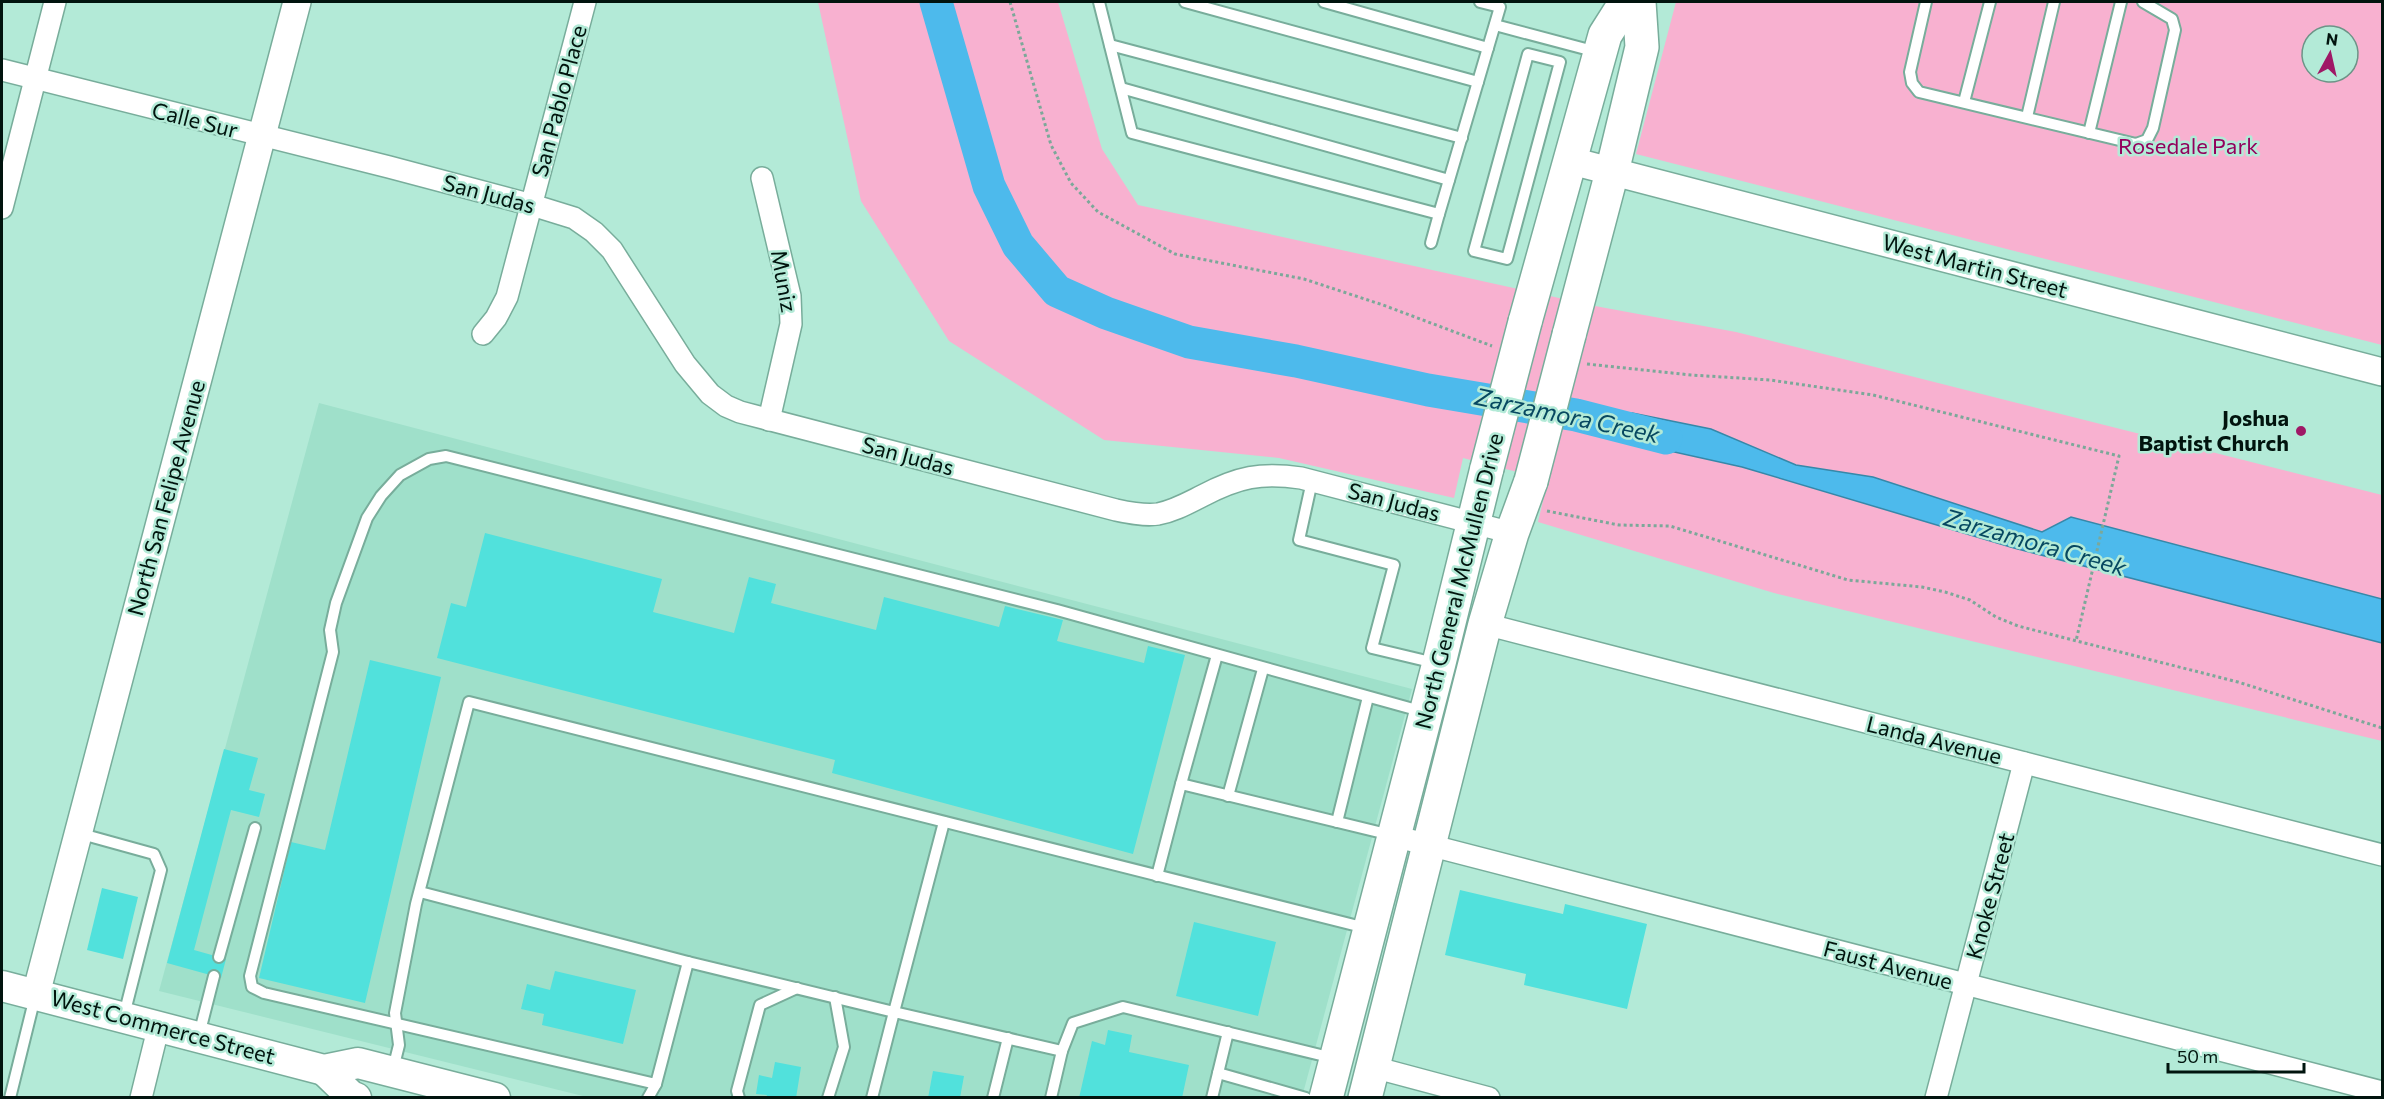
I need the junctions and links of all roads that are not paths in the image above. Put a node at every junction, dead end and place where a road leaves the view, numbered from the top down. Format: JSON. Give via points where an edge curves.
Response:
{"nodes":[{"id":1,"x":56,"y":2,"type":"edge"},
{"id":2,"x":297,"y":2,"type":"edge"},
{"id":3,"x":585,"y":2,"type":"edge"},
{"id":4,"x":1099,"y":2,"type":"edge"},
{"id":5,"x":1185,"y":2,"type":"edge"},
{"id":6,"x":1324,"y":2,"type":"edge"},
{"id":7,"x":1480,"y":2,"type":"edge"},
{"id":8,"x":1626,"y":2,"type":"edge"},
{"id":9,"x":1639,"y":2,"type":"edge"},
{"id":10,"x":1926,"y":2,"type":"edge"},
{"id":11,"x":1990,"y":2,"type":"edge"},
{"id":12,"x":2054,"y":2,"type":"edge"},
{"id":13,"x":2121,"y":2,"type":"edge"},
{"id":14,"x":2143,"y":2,"type":"edge"},
{"id":15,"x":1495,"y":25,"type":"junction"},
{"id":16,"x":1560,"y":42,"type":"junction"},
{"id":17,"x":1110,"y":45,"type":"junction"},
{"id":18,"x":1488,"y":46,"type":"junction"},
{"id":19,"x":1600,"y":53,"type":"junction"},
{"id":20,"x":1552,"y":60,"type":"junction"},
{"id":21,"x":2,"y":70,"type":"edge"},
{"id":22,"x":35,"y":79,"type":"junction"},
{"id":23,"x":1478,"y":82,"type":"junction"},
{"id":24,"x":1121,"y":88,"type":"junction"},
{"id":25,"x":1964,"y":102,"type":"junction"},
{"id":26,"x":2026,"y":117,"type":"junction"},
{"id":27,"x":2089,"y":133,"type":"junction"},
{"id":28,"x":261,"y":137,"type":"junction"},
{"id":29,"x":1462,"y":138,"type":"junction"},
{"id":30,"x":1568,"y":160,"type":"junction"},
{"id":31,"x":389,"y":167,"type":"joint"},
{"id":32,"x":1612,"y":172,"type":"junction"},
{"id":33,"x":762,"y":178,"type":"dead end"},
{"id":34,"x":1449,"y":180,"type":"junction"},
{"id":35,"x":532,"y":205,"type":"junction"},
{"id":36,"x":2,"y":208,"type":"edge"},
{"id":37,"x":1439,"y":214,"type":"junction"},
{"id":38,"x":1431,"y":243,"type":"dead end"},
{"id":39,"x":483,"y":334,"type":"dead end"},
{"id":40,"x":2382,"y":372,"type":"edge"},
{"id":41,"x":769,"y":420,"type":"junction"},
{"id":42,"x":1312,"y":481,"type":"junction"},
{"id":43,"x":1473,"y":523,"type":"junction"},
{"id":44,"x":1512,"y":533,"type":"junction"},
{"id":45,"x":1485,"y":624,"type":"junction"},
{"id":46,"x":1217,"y":656,"type":"junction"},
{"id":47,"x":1439,"y":663,"type":"junction"},
{"id":48,"x":1263,"y":669,"type":"junction"},
{"id":49,"x":1368,"y":697,"type":"junction"},
{"id":50,"x":1426,"y":712,"type":"junction"},
{"id":51,"x":2024,"y":763,"type":"junction"},
{"id":52,"x":1180,"y":784,"type":"junction"},
{"id":53,"x":1228,"y":796,"type":"junction"},
{"id":54,"x":944,"y":822,"type":"junction"},
{"id":55,"x":1337,"y":822,"type":"junction"},
{"id":56,"x":255,"y":828,"type":"dead end"},
{"id":57,"x":78,"y":833,"type":"junction"},
{"id":58,"x":1394,"y":836,"type":"junction"},
{"id":59,"x":1429,"y":845,"type":"junction"},
{"id":60,"x":2382,"y":855,"type":"edge"},
{"id":61,"x":1157,"y":876,"type":"junction"},
{"id":62,"x":420,"y":892,"type":"junction"},
{"id":63,"x":1370,"y":929,"type":"junction"},
{"id":64,"x":219,"y":957,"type":"dead end"},
{"id":65,"x":688,"y":962,"type":"junction"},
{"id":66,"x":214,"y":976,"type":"dead end"},
{"id":67,"x":2,"y":986,"type":"edge"},
{"id":68,"x":1967,"y":986,"type":"junction"},
{"id":69,"x":797,"y":988,"type":"junction"},
{"id":70,"x":36,"y":994,"type":"junction"},
{"id":71,"x":835,"y":998,"type":"junction"},
{"id":72,"x":894,"y":1012,"type":"junction"},
{"id":73,"x":123,"y":1016,"type":"junction"},
{"id":74,"x":396,"y":1024,"type":"junction"},
{"id":75,"x":159,"y":1025,"type":"junction"},
{"id":76,"x":1228,"y":1032,"type":"junction"},
{"id":77,"x":199,"y":1036,"type":"junction"},
{"id":78,"x":1008,"y":1038,"type":"junction"},
{"id":79,"x":1062,"y":1051,"type":"junction"},
{"id":80,"x":1336,"y":1058,"type":"junction"},
{"id":81,"x":324,"y":1070,"type":"junction"},
{"id":82,"x":392,"y":1072,"type":"junction"},
{"id":83,"x":1218,"y":1073,"type":"junction"},
{"id":84,"x":1369,"y":1082,"type":"edge"},
{"id":85,"x":656,"y":1083,"type":"junction"},
{"id":86,"x":1268,"y":1092,"type":"edge"},
{"id":87,"x":2382,"y":1092,"type":"edge"},
{"id":88,"x":10,"y":1098,"type":"edge"},
{"id":89,"x":141,"y":1098,"type":"edge"},
{"id":90,"x":356,"y":1098,"type":"edge"},
{"id":91,"x":495,"y":1098,"type":"edge"},
{"id":92,"x":648,"y":1098,"type":"edge"},
{"id":93,"x":739,"y":1098,"type":"edge"},
{"id":94,"x":828,"y":1098,"type":"edge"},
{"id":95,"x":872,"y":1098,"type":"edge"},
{"id":96,"x":993,"y":1098,"type":"edge"},
{"id":97,"x":1051,"y":1098,"type":"edge"},
{"id":98,"x":1212,"y":1098,"type":"edge"},
{"id":99,"x":1306,"y":1098,"type":"edge"},
{"id":100,"x":1326,"y":1098,"type":"edge"},
{"id":101,"x":1489,"y":1098,"type":"edge"},
{"id":102,"x":1936,"y":1098,"type":"edge"}],
"edges":[{"from":1,"to":22,"type":"street"},
{"from":2,"to":28,"type":"street","name":"North San Felipe Avenue"},
{"from":3,"to":35,"type":"street","name":"San Pablo Place"},
{"from":4,"to":17,"type":"lane"},
{"from":5,"to":23,"type":"lane"},
{"from":6,"to":18,"type":"lane"},
{"from":7,"to":15,"type":"lane","via":[[1500,7]]},
{"from":8,"to":19,"type":"main road","name":"North General McMullen Drive","via":[[1605,35]]},
{"from":9,"to":32,"type":"main road","name":"North General McMullen Drive","via":[[1642,46]]},
{"from":10,"to":25,"type":"lane","via":[[1910,72],[1912,83],[1919,92]]},
{"from":11,"to":25,"type":"lane"},
{"from":12,"to":26,"type":"lane"},
{"from":13,"to":27,"type":"lane"},
{"from":14,"to":27,"type":"lane","via":[[2172,19],[2175,30],[2154,129],[2147,140],[2136,144]]},
{"from":15,"to":16,"type":"lane"},
{"from":15,"to":18,"type":"lane"},
{"from":16,"to":19,"type":"lane"},
{"from":16,"to":20,"type":"lane"},
{"from":17,"to":24,"type":"lane"},
{"from":17,"to":29,"type":"lane"},
{"from":18,"to":23,"type":"lane"},
{"from":19,"to":30,"type":"main road","name":"North General McMullen Drive"},
{"from":20,"to":20,"type":"lane","via":[[1528,54],[1474,250],[1507,259],[1560,62]]},
{"from":21,"to":22,"type":"street","name":"Calle Sur"},
{"from":22,"to":28,"type":"street","name":"Calle Sur"},
{"from":22,"to":36,"type":"street"},
{"from":23,"to":29,"type":"lane"},
{"from":24,"to":34,"type":"lane"},
{"from":24,"to":37,"type":"lane","via":[[1132,133]]},
{"from":25,"to":26,"type":"lane"},
{"from":26,"to":27,"type":"lane"},
{"from":28,"to":31,"type":"street","name":"Calle Sur"},
{"from":28,"to":57,"type":"street","name":"North San Felipe Avenue"},
{"from":29,"to":34,"type":"lane"},
{"from":30,"to":32,"type":"street","name":"West Martin Street"},
{"from":30,"to":43,"type":"main road","name":"North General McMullen Drive","bridge":true},
{"from":31,"to":35,"type":"street","name":"San Judas"},
{"from":32,"to":40,"type":"street","name":"West Martin Street"},
{"from":32,"to":44,"type":"main road","name":"North General McMullen Drive","bridge":true,"via":[[1531,480]]},
{"from":33,"to":41,"type":"street","name":"Muniz","via":[[790,296],[791,324]]},
{"from":34,"to":37,"type":"lane"},
{"from":35,"to":39,"type":"street","name":"San Pablo Place","via":[[507,297]]},
{"from":35,"to":41,"type":"street","name":"San Judas","via":[[574,218],[602,239],[685,364],[710,394],[726,406]]},
{"from":37,"to":38,"type":"lane"},
{"from":41,"to":42,"type":"street","name":"San Judas","via":[[1141,514],[1177,508],[1254,475],[1277,474]]},
{"from":42,"to":43,"type":"street","name":"San Judas"},
{"from":42,"to":47,"type":"lane","via":[[1299,540],[1394,565],[1372,648]]},
{"from":43,"to":44,"type":"street","name":"San Judas"},
{"from":43,"to":47,"type":"main road","name":"North General McMullen Drive"},
{"from":44,"to":45,"type":"main road","name":"North General McMullen Drive"},
{"from":45,"to":51,"type":"street","name":"Landa Avenue"},
{"from":45,"to":59,"type":"main road","name":"North General McMullen Drive"},
{"from":46,"to":48,"type":"lane"},
{"from":46,"to":52,"type":"lane"},
{"from":46,"to":74,"type":"lane","via":[[1056,610],[500,469],[446,456],[429,459],[400,475],[381,496],[367,518],[336,603],[330,630],[333,652],[250,976],[252,987],[264,993]]},
{"from":47,"to":50,"type":"main road","name":"North General McMullen Drive"},
{"from":48,"to":49,"type":"lane"},
{"from":48,"to":53,"type":"lane"},
{"from":49,"to":50,"type":"lane"},
{"from":49,"to":55,"type":"lane"},
{"from":50,"to":58,"type":"main road","name":"North General McMullen Drive"},
{"from":51,"to":60,"type":"street","name":"Landa Avenue"},
{"from":51,"to":68,"type":"street","name":"Knoke Street"},
{"from":52,"to":53,"type":"lane"},
{"from":52,"to":61,"type":"lane"},
{"from":53,"to":55,"type":"lane"},
{"from":54,"to":61,"type":"lane"},
{"from":54,"to":62,"type":"lane","via":[[469,702]]},
{"from":54,"to":72,"type":"lane"},
{"from":55,"to":58,"type":"lane"},
{"from":56,"to":64,"type":"lane"},
{"from":57,"to":70,"type":"street","name":"North San Felipe Avenue"},
{"from":57,"to":73,"type":"lane","via":[[154,854],[161,870]]},
{"from":58,"to":59,"type":"street","name":"Faust Avenue"},
{"from":58,"to":63,"type":"main road","name":"North General McMullen Drive"},
{"from":59,"to":68,"type":"street","name":"Faust Avenue"},
{"from":59,"to":84,"type":"main road","name":"North General McMullen Drive"},
{"from":61,"to":63,"type":"lane"},
{"from":62,"to":65,"type":"lane"},
{"from":62,"to":74,"type":"lane"},
{"from":63,"to":80,"type":"main road","name":"North General McMullen Drive"},
{"from":65,"to":69,"type":"lane"},
{"from":65,"to":85,"type":"lane"},
{"from":66,"to":77,"type":"lane"},
{"from":67,"to":70,"type":"main road","name":"West Commerce Street"},
{"from":68,"to":87,"type":"street","name":"Faust Avenue"},
{"from":68,"to":102,"type":"street","name":"Knoke Street"},
{"from":69,"to":71,"type":"lane"},
{"from":69,"to":93,"type":"lane","via":[[760,1005],[737,1090]]},
{"from":70,"to":73,"type":"main road","name":"West Commerce Street"},
{"from":70,"to":88,"type":"lane"},
{"from":71,"to":72,"type":"lane"},
{"from":71,"to":94,"type":"lane","via":[[844,1047]]},
{"from":72,"to":78,"type":"lane"},
{"from":72,"to":95,"type":"lane"},
{"from":73,"to":75,"type":"main road","name":"West Commerce Street"},
{"from":74,"to":82,"type":"lane","via":[[399,1045]]},
{"from":74,"to":85,"type":"lane"},
{"from":75,"to":77,"type":"main road","name":"West Commerce Street"},
{"from":75,"to":89,"type":"street"},
{"from":76,"to":79,"type":"lane","via":[[1123,1007],[1073,1023]]},
{"from":76,"to":80,"type":"lane"},
{"from":76,"to":83,"type":"lane"},
{"from":77,"to":81,"type":"main road","name":"West Commerce Street"},
{"from":78,"to":79,"type":"lane"},
{"from":78,"to":96,"type":"lane"},
{"from":79,"to":97,"type":"lane"},
{"from":80,"to":100,"type":"main road","name":"North General McMullen Drive"},
{"from":81,"to":82,"type":"main road","name":"West Commerce Street","via":[[358,1063]]},
{"from":81,"to":90,"type":"main road","name":"West Commerce Street"},
{"from":82,"to":91,"type":"main road","name":"West Commerce Street"},
{"from":83,"to":86,"type":"lane"},
{"from":83,"to":98,"type":"lane"},
{"from":84,"to":101,"type":"street"},
{"from":85,"to":92,"type":"lane"},
{"from":86,"to":99,"type":"lane"}]}
